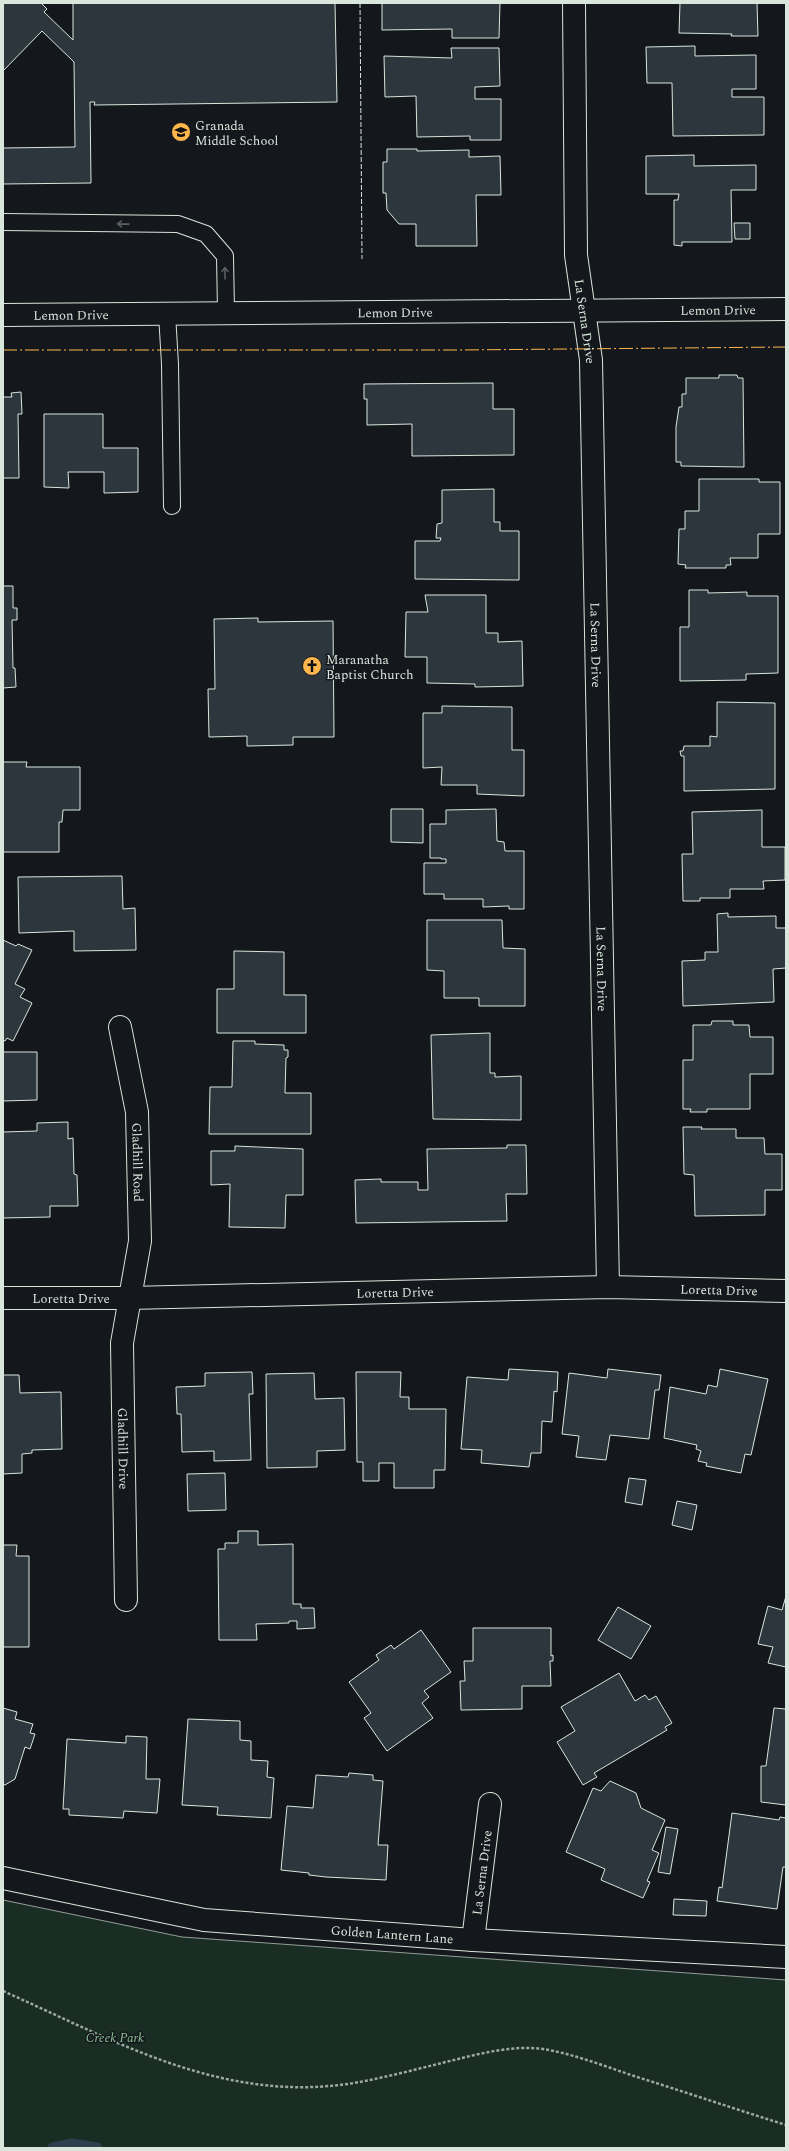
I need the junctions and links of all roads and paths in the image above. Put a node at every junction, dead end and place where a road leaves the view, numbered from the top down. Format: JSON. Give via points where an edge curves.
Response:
{"nodes":[{"id":1,"x":574,"y":3,"type":"edge"},
{"id":2,"x":3,"y":222,"type":"edge"},
{"id":3,"x":786,"y":309,"type":"edge"},
{"id":4,"x":584,"y":310,"type":"junction"},
{"id":5,"x":226,"y":312,"type":"junction"},
{"id":6,"x":3,"y":314,"type":"edge"},
{"id":7,"x":167,"y":314,"type":"junction"},
{"id":8,"x":172,"y":506,"type":"dead end"},
{"id":9,"x":120,"y":1026,"type":"dead end"},
{"id":10,"x":608,"y":1287,"type":"junction"},
{"id":11,"x":786,"y":1291,"type":"edge"},
{"id":12,"x":3,"y":1298,"type":"edge"},
{"id":13,"x":129,"y":1298,"type":"junction"},
{"id":14,"x":126,"y":1600,"type":"dead end"},
{"id":15,"x":490,"y":1804,"type":"dead end"},
{"id":16,"x":3,"y":1878,"type":"edge"},
{"id":17,"x":473,"y":1940,"type":"junction"},
{"id":18,"x":786,"y":1957,"type":"edge"},
{"id":19,"x":3,"y":1991,"type":"edge"},
{"id":20,"x":786,"y":2125,"type":"edge"}],
"edges":[{"from":1,"to":4,"type":"street","name":"La Serna Drive","via":[[576,255]]},
{"from":5,"to":2,"type":"lane","one_way":true,"via":[[225,256],[206,234],[178,224]]},
{"from":3,"to":4,"type":"street","name":"Lemon Drive"},
{"from":4,"to":5,"type":"street","name":"Lemon Drive"},
{"from":4,"to":10,"type":"street","name":"La Serna Drive","via":[[591,368]]},
{"from":5,"to":7,"type":"street","name":"Lemon Drive"},
{"from":6,"to":7,"type":"street","name":"Lemon Drive"},
{"from":7,"to":8,"type":"lane"},
{"from":9,"to":13,"type":"street","name":"Gladhill Road","via":[[138,1112],[140,1241]]},
{"from":10,"to":11,"type":"street","name":"Loretta Drive"},
{"from":10,"to":13,"type":"street","name":"Loretta Drive"},
{"from":12,"to":13,"type":"street","name":"Loretta Drive"},
{"from":13,"to":14,"type":"street","name":"Gladhill Drive","via":[[122,1343]]},
{"from":15,"to":17,"type":"street","name":"La Serna Drive"},
{"from":16,"to":17,"type":"street","name":"Golden Lantern Lane","via":[[204,1920]]},
{"from":17,"to":18,"type":"street","name":"Golden Lantern Lane"},
{"from":19,"to":20,"type":"path","via":[[124,2046],[180,2067],[236,2082],[290,2088],[353,2083],[480,2054],[511,2049],[542,2049]]}]}
